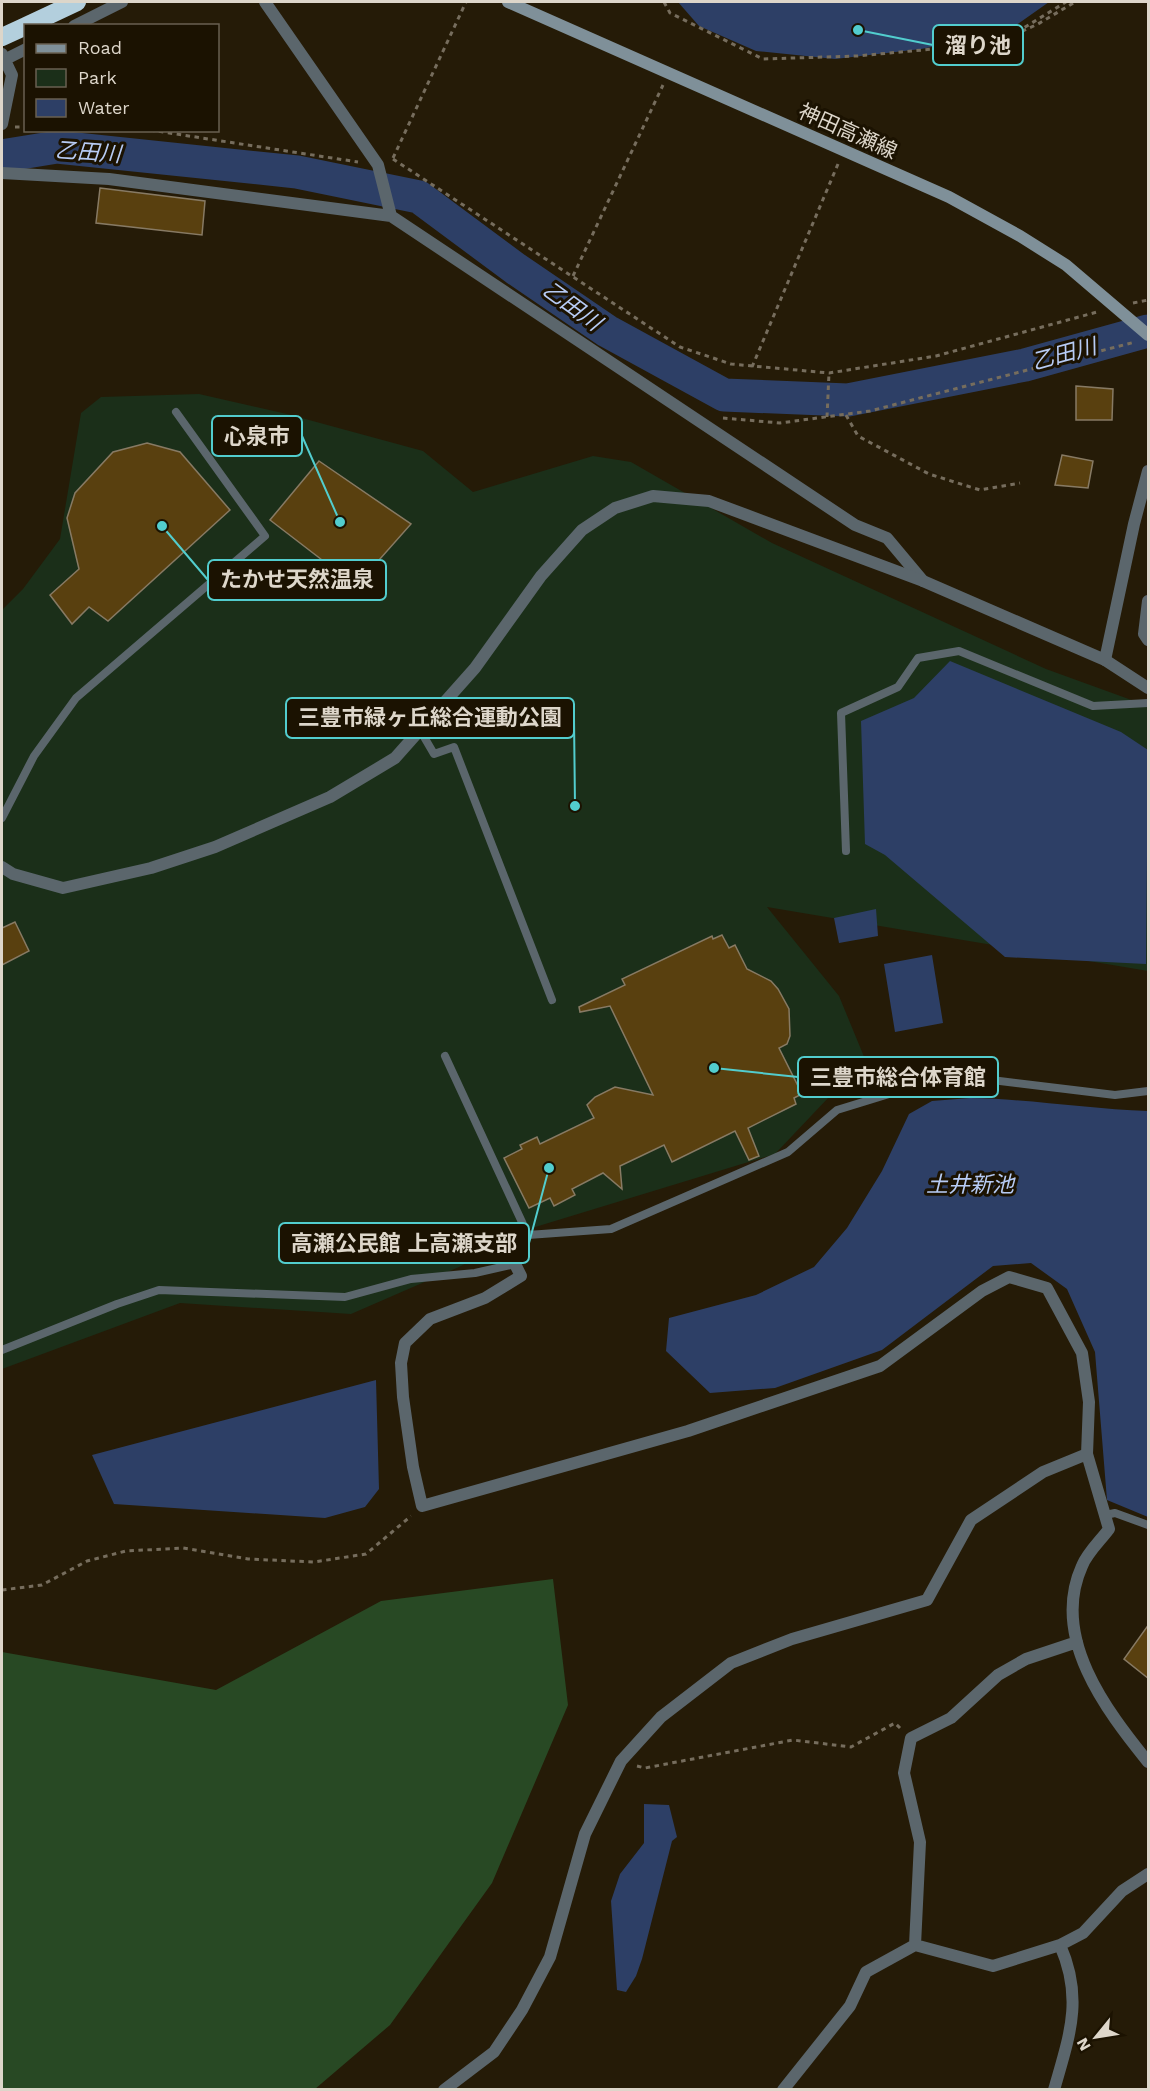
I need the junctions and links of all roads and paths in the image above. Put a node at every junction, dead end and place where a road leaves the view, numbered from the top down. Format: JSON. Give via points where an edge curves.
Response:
{"nodes":[{"id":1,"x":77,"y":2,"type":"edge"},
{"id":2,"x":122,"y":2,"type":"edge"},
{"id":3,"x":265,"y":2,"type":"edge"},
{"id":4,"x":466,"y":2,"type":"edge"},
{"id":5,"x":508,"y":2,"type":"edge"},
{"id":6,"x":664,"y":2,"type":"edge"},
{"id":7,"x":1066,"y":2,"type":"edge"},
{"id":8,"x":1075,"y":2,"type":"edge"},
{"id":9,"x":30,"y":24,"type":"edge"},
{"id":10,"x":78,"y":24,"type":"edge"},
{"id":11,"x":24,"y":27,"type":"edge"},
{"id":12,"x":2,"y":37,"type":"edge"},
{"id":13,"x":1005,"y":39,"type":"junction"},
{"id":14,"x":24,"y":50,"type":"edge"},
{"id":15,"x":3,"y":57,"type":"edge"},
{"id":16,"x":668,"y":72,"type":"junction"},
{"id":17,"x":2,"y":124,"type":"edge"},
{"id":18,"x":163,"y":132,"type":"edge"},
{"id":19,"x":844,"y":150,"type":"junction"},
{"id":20,"x":393,"y":159,"type":"junction"},
{"id":21,"x":378,"y":165,"type":"junction"},
{"id":22,"x":2,"y":173,"type":"edge"},
{"id":23,"x":391,"y":216,"type":"junction"},
{"id":24,"x":573,"y":276,"type":"junction"},
{"id":25,"x":1116,"y":307,"type":"junction"},
{"id":26,"x":1149,"y":335,"type":"edge"},
{"id":27,"x":1137,"y":342,"type":"dead end"},
{"id":28,"x":752,"y":367,"type":"junction"},
{"id":29,"x":829,"y":373,"type":"junction"},
{"id":30,"x":176,"y":412,"type":"dead end"},
{"id":31,"x":846,"y":414,"type":"junction"},
{"id":32,"x":691,"y":415,"type":"junction"},
{"id":33,"x":827,"y":417,"type":"junction"},
{"id":34,"x":1149,"y":471,"type":"edge"},
{"id":35,"x":1020,"y":483,"type":"dead end"},
{"id":36,"x":923,"y":581,"type":"junction"},
{"id":37,"x":1149,"y":602,"type":"edge"},
{"id":38,"x":1149,"y":640,"type":"edge"},
{"id":39,"x":1105,"y":660,"type":"junction"},
{"id":40,"x":1149,"y":688,"type":"edge"},
{"id":41,"x":1149,"y":703,"type":"edge"},
{"id":42,"x":420,"y":729,"type":"junction"},
{"id":43,"x":2,"y":818,"type":"edge"},
{"id":44,"x":846,"y":851,"type":"dead end"},
{"id":45,"x":2,"y":867,"type":"edge"},
{"id":46,"x":552,"y":999,"type":"dead end"},
{"id":47,"x":445,"y":1056,"type":"dead end"},
{"id":48,"x":1149,"y":1091,"type":"edge"},
{"id":49,"x":528,"y":1236,"type":"junction"},
{"id":50,"x":515,"y":1264,"type":"junction"},
{"id":51,"x":2,"y":1350,"type":"edge"},
{"id":52,"x":1088,"y":1454,"type":"junction"},
{"id":53,"x":422,"y":1506,"type":"junction"},
{"id":54,"x":1105,"y":1515,"type":"junction"},
{"id":55,"x":1149,"y":1526,"type":"edge"},
{"id":56,"x":2,"y":1590,"type":"edge"},
{"id":57,"x":1077,"y":1642,"type":"junction"},
{"id":58,"x":911,"y":1738,"type":"junction"},
{"id":59,"x":621,"y":1761,"type":"junction"},
{"id":60,"x":1149,"y":1762,"type":"edge"},
{"id":61,"x":1149,"y":1874,"type":"edge"},
{"id":62,"x":915,"y":1945,"type":"junction"},
{"id":63,"x":1060,"y":1945,"type":"junction"},
{"id":64,"x":444,"y":2090,"type":"edge"},
{"id":65,"x":783,"y":2090,"type":"edge"},
{"id":66,"x":1054,"y":2090,"type":"edge"}],
"edges":[{"from":1,"to":9,"type":"highway"},
{"from":2,"to":10,"type":"street"},
{"from":3,"to":21,"type":"street"},
{"from":4,"to":20,"type":"path"},
{"from":5,"to":16,"type":"main road","name":"神田高瀬線"},
{"from":6,"to":13,"type":"path","via":[[670,13],[763,59],[857,56]]},
{"from":7,"to":13,"type":"path"},
{"from":8,"to":13,"type":"path"},
{"from":11,"to":12,"type":"highway"},
{"from":14,"to":15,"type":"street"},
{"from":15,"to":17,"type":"street","via":[[12,75]]},
{"from":16,"to":19,"type":"main road","name":"神田高瀬線"},
{"from":16,"to":24,"type":"path"},
{"from":18,"to":21,"type":"path"},
{"from":19,"to":25,"type":"main road","name":"神田高瀬線","via":[[949,197],[1020,236],[1066,266]]},
{"from":19,"to":28,"type":"path"},
{"from":20,"to":21,"type":"path"},
{"from":20,"to":24,"type":"path"},
{"from":21,"to":23,"type":"street"},
{"from":22,"to":23,"type":"street","via":[[108,179]]},
{"from":23,"to":32,"type":"street"},
{"from":24,"to":28,"type":"path","via":[[680,346]]},
{"from":25,"to":26,"type":"main road","name":"神田高瀬線"},
{"from":25,"to":29,"type":"path","via":[[936,356]]},
{"from":27,"to":31,"type":"path"},
{"from":28,"to":29,"type":"path"},
{"from":29,"to":33,"type":"path"},
{"from":30,"to":43,"type":"lane","via":[[265,536],[76,698],[34,756]]},
{"from":31,"to":33,"type":"path"},
{"from":31,"to":35,"type":"path","via":[[858,436],[929,474],[980,490]]},
{"from":32,"to":33,"type":"path","via":[[780,423]]},
{"from":32,"to":36,"type":"street","via":[[855,525],[887,538]]},
{"from":34,"to":39,"type":"street"},
{"from":36,"to":39,"type":"street"},
{"from":36,"to":42,"type":"street","via":[[709,501],[653,496],[615,508],[582,530],[541,576],[475,668]]},
{"from":37,"to":38,"type":"street","via":[[1144,634]]},
{"from":39,"to":40,"type":"street"},
{"from":41,"to":44,"type":"lane","via":[[1093,706],[959,651],[918,658],[898,687],[842,712]]},
{"from":42,"to":45,"type":"street","via":[[394,758],[330,797],[215,847],[151,868],[63,888],[13,874]]},
{"from":42,"to":46,"type":"lane","via":[[434,754],[454,747]]},
{"from":47,"to":49,"type":"lane"},
{"from":48,"to":49,"type":"lane","via":[[1115,1095],[951,1075],[837,1110],[788,1152],[611,1229]]},
{"from":49,"to":50,"type":"lane","via":[[517,1244]]},
{"from":50,"to":51,"type":"lane","via":[[475,1273],[411,1279],[345,1297],[159,1290]]},
{"from":50,"to":53,"type":"street","via":[[520,1275],[485,1298],[430,1319],[405,1343],[401,1363],[403,1397],[412,1467]]},
{"from":52,"to":53,"type":"street","via":[[1089,1402],[1082,1353],[1047,1287],[1009,1276],[982,1291],[880,1366],[688,1431]]},
{"from":52,"to":54,"type":"street"},
{"from":52,"to":59,"type":"street","via":[[1043,1472],[971,1520],[927,1600],[792,1639],[731,1663],[661,1717]]},
{"from":53,"to":56,"type":"path","via":[[366,1554],[314,1562],[248,1559],[183,1548],[126,1551],[87,1561],[42,1585]]},
{"from":54,"to":55,"type":"lane","via":[[1116,1513]]},
{"from":54,"to":57,"type":"street","via":[[1109,1529],[1082,1565],[1074,1596]]},
{"from":57,"to":58,"type":"street","via":[[1026,1659],[998,1675],[951,1718]]},
{"from":57,"to":60,"type":"street","via":[[1094,1684]]},
{"from":58,"to":59,"type":"path","via":[[895,1723],[851,1747],[793,1740],[645,1768]]},
{"from":58,"to":62,"type":"street","via":[[904,1773],[920,1842]]},
{"from":59,"to":64,"type":"street","via":[[585,1834],[550,1957],[522,2010],[494,2052]]},
{"from":61,"to":63,"type":"street","via":[[1122,1891],[1083,1933]]},
{"from":62,"to":63,"type":"street","via":[[993,1966]]},
{"from":62,"to":65,"type":"street","via":[[866,1972],[850,2006]]},
{"from":63,"to":66,"type":"street","via":[[1070,1966],[1074,2019]]}]}
